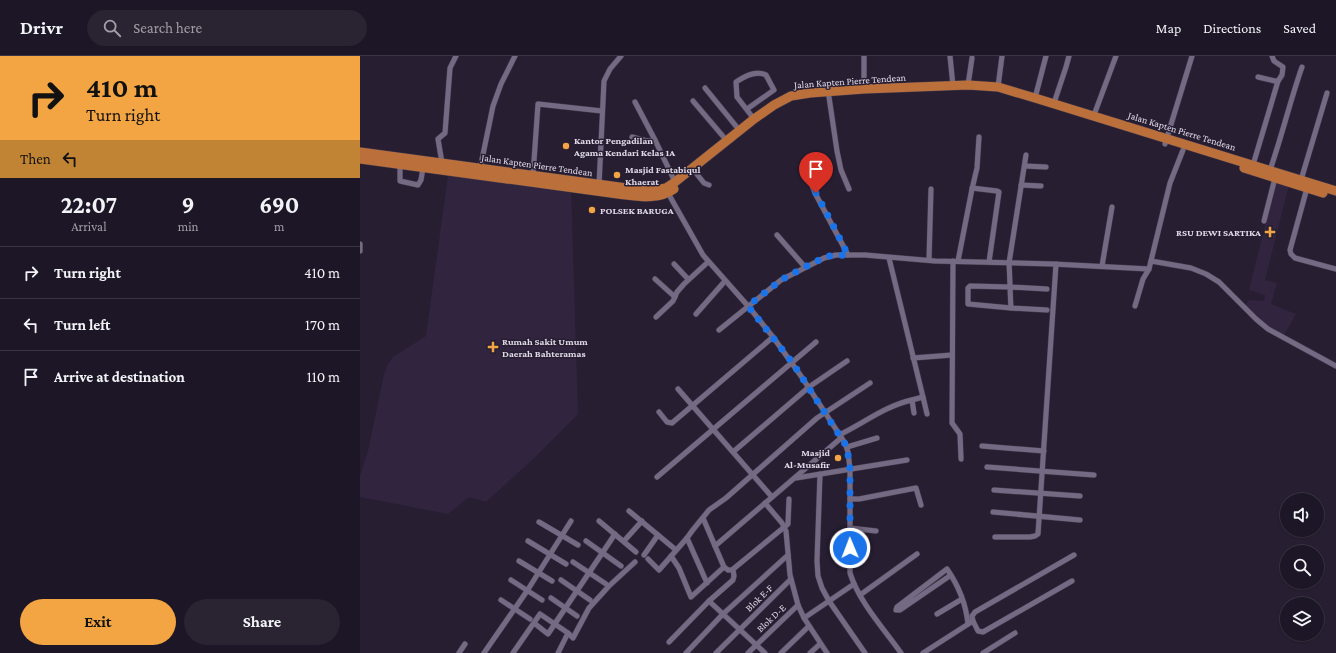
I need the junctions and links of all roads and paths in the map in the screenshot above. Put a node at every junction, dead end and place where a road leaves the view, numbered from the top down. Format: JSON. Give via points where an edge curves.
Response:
{"nodes":[{"id":1,"x":456,"y":56,"type":"edge"},
{"id":2,"x":515,"y":56,"type":"edge"},
{"id":3,"x":621,"y":56,"type":"edge"},
{"id":4,"x":864,"y":56,"type":"edge"},
{"id":5,"x":950,"y":56,"type":"edge"},
{"id":6,"x":1002,"y":56,"type":"edge"},
{"id":7,"x":1046,"y":56,"type":"edge"},
{"id":8,"x":1069,"y":56,"type":"edge"},
{"id":9,"x":1116,"y":56,"type":"edge"},
{"id":10,"x":1192,"y":56,"type":"edge"},
{"id":11,"x":1272,"y":56,"type":"edge"},
{"id":12,"x":972,"y":58,"type":"dead end"},
{"id":13,"x":1302,"y":67,"type":"dead end"},
{"id":14,"x":1258,"y":77,"type":"dead end"},
{"id":15,"x":1278,"y":81,"type":"junction"},
{"id":16,"x":968,"y":85,"type":"junction"},
{"id":17,"x":952,"y":86,"type":"junction"},
{"id":18,"x":998,"y":87,"type":"junction"},
{"id":19,"x":704,"y":88,"type":"dead end"},
{"id":20,"x":864,"y":89,"type":"junction"},
{"id":21,"x":894,"y":91,"type":"junction"},
{"id":22,"x":1327,"y":93,"type":"dead end"},
{"id":23,"x":829,"y":97,"type":"junction"},
{"id":24,"x":1036,"y":98,"type":"junction"},
{"id":25,"x":693,"y":101,"type":"dead end"},
{"id":26,"x":635,"y":102,"type":"dead end"},
{"id":27,"x":1054,"y":104,"type":"junction"},
{"id":28,"x":747,"y":109,"type":"junction"},
{"id":29,"x":602,"y":111,"type":"junction"},
{"id":30,"x":1094,"y":115,"type":"junction"},
{"id":31,"x":754,"y":119,"type":"junction"},
{"id":32,"x":740,"y":131,"type":"junction"},
{"id":33,"x":632,"y":136,"type":"dead end"},
{"id":34,"x":979,"y":137,"type":"dead end"},
{"id":35,"x":655,"y":140,"type":"junction"},
{"id":36,"x":727,"y":141,"type":"junction"},
{"id":37,"x":1166,"y":141,"type":"junction"},
{"id":38,"x":1183,"y":150,"type":"junction"},
{"id":39,"x":720,"y":151,"type":"junction"},
{"id":40,"x":360,"y":152,"type":"edge"},
{"id":41,"x":1026,"y":155,"type":"dead end"},
{"id":42,"x":360,"y":159,"type":"edge"},
{"id":43,"x":442,"y":163,"type":"junction"},
{"id":44,"x":400,"y":165,"type":"junction"},
{"id":45,"x":1253,"y":165,"type":"junction"},
{"id":46,"x":1024,"y":166,"type":"junction"},
{"id":47,"x":1046,"y":167,"type":"dead end"},
{"id":48,"x":422,"y":168,"type":"junction"},
{"id":49,"x":460,"y":169,"type":"junction"},
{"id":50,"x":480,"y":169,"type":"junction"},
{"id":51,"x":696,"y":173,"type":"junction"},
{"id":52,"x":807,"y":173,"type":"dead end"},
{"id":53,"x":1273,"y":174,"type":"junction"},
{"id":54,"x":533,"y":175,"type":"junction"},
{"id":55,"x":1300,"y":180,"type":"junction"},
{"id":56,"x":675,"y":182,"type":"junction"},
{"id":57,"x":563,"y":183,"type":"junction"},
{"id":58,"x":1021,"y":184,"type":"junction"},
{"id":59,"x":599,"y":185,"type":"junction"},
{"id":60,"x":709,"y":185,"type":"dead end"},
{"id":61,"x":1041,"y":186,"type":"dead end"},
{"id":62,"x":972,"y":188,"type":"junction"},
{"id":63,"x":1307,"y":188,"type":"junction"},
{"id":64,"x":850,"y":189,"type":"dead end"},
{"id":65,"x":931,"y":189,"type":"dead end"},
{"id":66,"x":1336,"y":191,"type":"edge"},
{"id":67,"x":668,"y":193,"type":"junction"},
{"id":68,"x":1336,"y":197,"type":"edge"},
{"id":69,"x":1112,"y":207,"type":"dead end"},
{"id":70,"x":1264,"y":221,"type":"dead end"},
{"id":71,"x":777,"y":235,"type":"dead end"},
{"id":72,"x":360,"y":244,"type":"edge"},
{"id":73,"x":360,"y":251,"type":"edge"},
{"id":74,"x":848,"y":255,"type":"junction"},
{"id":75,"x":889,"y":258,"type":"junction"},
{"id":76,"x":929,"y":260,"type":"junction"},
{"id":77,"x":956,"y":261,"type":"junction"},
{"id":78,"x":1151,"y":261,"type":"junction"},
{"id":79,"x":708,"y":262,"type":"junction"},
{"id":80,"x":988,"y":262,"type":"junction"},
{"id":81,"x":1009,"y":263,"type":"junction"},
{"id":82,"x":674,"y":264,"type":"dead end"},
{"id":83,"x":1056,"y":264,"type":"junction"},
{"id":84,"x":1102,"y":266,"type":"junction"},
{"id":85,"x":805,"y":267,"type":"junction"},
{"id":86,"x":1149,"y":269,"type":"junction"},
{"id":87,"x":1336,"y":269,"type":"edge"},
{"id":88,"x":654,"y":279,"type":"dead end"},
{"id":89,"x":688,"y":279,"type":"junction"},
{"id":90,"x":725,"y":281,"type":"junction"},
{"id":91,"x":1010,"y":287,"type":"junction"},
{"id":92,"x":1047,"y":289,"type":"dead end"},
{"id":93,"x":675,"y":297,"type":"junction"},
{"id":94,"x":748,"y":306,"type":"junction"},
{"id":95,"x":1135,"y":306,"type":"dead end"},
{"id":96,"x":1011,"y":308,"type":"junction"},
{"id":97,"x":1047,"y":310,"type":"dead end"},
{"id":98,"x":696,"y":314,"type":"dead end"},
{"id":99,"x":656,"y":317,"type":"dead end"},
{"id":100,"x":719,"y":330,"type":"dead end"},
{"id":101,"x":773,"y":337,"type":"junction"},
{"id":102,"x":816,"y":342,"type":"dead end"},
{"id":103,"x":952,"y":354,"type":"junction"},
{"id":104,"x":913,"y":358,"type":"junction"},
{"id":105,"x":847,"y":361,"type":"dead end"},
{"id":106,"x":792,"y":362,"type":"junction"},
{"id":107,"x":1336,"y":366,"type":"edge"},
{"id":108,"x":870,"y":383,"type":"dead end"},
{"id":109,"x":808,"y":387,"type":"junction"},
{"id":110,"x":678,"y":389,"type":"dead end"},
{"id":111,"x":923,"y":396,"type":"junction"},
{"id":112,"x":912,"y":400,"type":"junction"},
{"id":113,"x":692,"y":406,"type":"junction"},
{"id":114,"x":659,"y":412,"type":"dead end"},
{"id":115,"x":825,"y":412,"type":"junction"},
{"id":116,"x":914,"y":413,"type":"dead end"},
{"id":117,"x":927,"y":414,"type":"dead end"},
{"id":118,"x":713,"y":429,"type":"junction"},
{"id":119,"x":840,"y":436,"type":"junction"},
{"id":120,"x":877,"y":438,"type":"dead end"},
{"id":121,"x":982,"y":446,"type":"dead end"},
{"id":122,"x":847,"y":447,"type":"junction"},
{"id":123,"x":1044,"y":451,"type":"junction"},
{"id":124,"x":733,"y":452,"type":"junction"},
{"id":125,"x":961,"y":459,"type":"dead end"},
{"id":126,"x":907,"y":460,"type":"dead end"},
{"id":127,"x":987,"y":467,"type":"dead end"},
{"id":128,"x":850,"y":469,"type":"junction"},
{"id":129,"x":1042,"y":471,"type":"junction"},
{"id":130,"x":752,"y":474,"type":"junction"},
{"id":131,"x":820,"y":474,"type":"junction"},
{"id":132,"x":1094,"y":475,"type":"dead end"},
{"id":133,"x":658,"y":477,"type":"dead end"},
{"id":134,"x":795,"y":478,"type":"junction"},
{"id":135,"x":994,"y":490,"type":"dead end"},
{"id":136,"x":1041,"y":493,"type":"junction"},
{"id":137,"x":1080,"y":496,"type":"dead end"},
{"id":138,"x":772,"y":497,"type":"junction"},
{"id":139,"x":789,"y":499,"type":"dead end"},
{"id":140,"x":850,"y":499,"type":"junction"},
{"id":141,"x":765,"y":503,"type":"junction"},
{"id":142,"x":921,"y":504,"type":"dead end"},
{"id":143,"x":629,"y":511,"type":"dead end"},
{"id":144,"x":993,"y":512,"type":"dead end"},
{"id":145,"x":1040,"y":516,"type":"junction"},
{"id":146,"x":702,"y":518,"type":"junction"},
{"id":147,"x":1080,"y":520,"type":"dead end"},
{"id":148,"x":571,"y":521,"type":"dead end"},
{"id":149,"x":599,"y":521,"type":"dead end"},
{"id":150,"x":642,"y":521,"type":"junction"},
{"id":151,"x":539,"y":522,"type":"dead end"},
{"id":152,"x":784,"y":528,"type":"junction"},
{"id":153,"x":850,"y":528,"type":"junction"},
{"id":154,"x":876,"y":531,"type":"dead end"},
{"id":155,"x":615,"y":534,"type":"junction"},
{"id":156,"x":658,"y":535,"type":"junction"},
{"id":157,"x":562,"y":536,"type":"junction"},
{"id":158,"x":994,"y":537,"type":"dead end"},
{"id":159,"x":687,"y":538,"type":"junction"},
{"id":160,"x":528,"y":541,"type":"dead end"},
{"id":161,"x":586,"y":541,"type":"dead end"},
{"id":162,"x":624,"y":541,"type":"junction"},
{"id":163,"x":578,"y":545,"type":"dead end"},
{"id":164,"x":715,"y":546,"type":"junction"},
{"id":165,"x":676,"y":550,"type":"junction"},
{"id":166,"x":636,"y":552,"type":"dead end"},
{"id":167,"x":602,"y":553,"type":"junction"},
{"id":168,"x":917,"y":554,"type":"dead end"},
{"id":169,"x":550,"y":555,"type":"junction"},
{"id":170,"x":788,"y":555,"type":"junction"},
{"id":171,"x":1074,"y":555,"type":"dead end"},
{"id":172,"x":671,"y":556,"type":"junction"},
{"id":173,"x":519,"y":561,"type":"dead end"},
{"id":174,"x":573,"y":562,"type":"dead end"},
{"id":175,"x":635,"y":562,"type":"dead end"},
{"id":176,"x":566,"y":564,"type":"dead end"},
{"id":177,"x":621,"y":566,"type":"dead end"},
{"id":178,"x":724,"y":567,"type":"junction"},
{"id":179,"x":733,"y":570,"type":"junction"},
{"id":180,"x":538,"y":573,"type":"junction"},
{"id":181,"x":589,"y":573,"type":"junction"},
{"id":182,"x":951,"y":575,"type":"junction"},
{"id":183,"x":791,"y":579,"type":"junction"},
{"id":184,"x":511,"y":580,"type":"dead end"},
{"id":185,"x":561,"y":580,"type":"dead end"},
{"id":186,"x":552,"y":581,"type":"dead end"},
{"id":187,"x":1072,"y":581,"type":"dead end"},
{"id":188,"x":707,"y":583,"type":"junction"},
{"id":189,"x":606,"y":584,"type":"dead end"},
{"id":190,"x":854,"y":584,"type":"junction"},
{"id":191,"x":527,"y":591,"type":"junction"},
{"id":192,"x":577,"y":591,"type":"junction"},
{"id":193,"x":860,"y":595,"type":"junction"},
{"id":194,"x":550,"y":598,"type":"dead end"},
{"id":195,"x":962,"y":599,"type":"junction"},
{"id":196,"x":501,"y":600,"type":"dead end"},
{"id":197,"x":542,"y":600,"type":"dead end"},
{"id":198,"x":590,"y":600,"type":"dead end"},
{"id":199,"x":709,"y":601,"type":"junction"},
{"id":200,"x":829,"y":602,"type":"junction"},
{"id":201,"x":798,"y":605,"type":"junction"},
{"id":202,"x":566,"y":608,"type":"junction"},
{"id":203,"x":514,"y":609,"type":"junction"},
{"id":204,"x":723,"y":614,"type":"junction"},
{"id":205,"x":937,"y":614,"type":"dead end"},
{"id":206,"x":577,"y":616,"type":"dead end"},
{"id":207,"x":804,"y":618,"type":"junction"},
{"id":208,"x":530,"y":619,"type":"dead end"},
{"id":209,"x":970,"y":622,"type":"junction"},
{"id":210,"x":534,"y":623,"type":"junction"},
{"id":211,"x":555,"y":625,"type":"junction"},
{"id":212,"x":809,"y":626,"type":"junction"},
{"id":213,"x":739,"y":629,"type":"junction"},
{"id":214,"x":568,"y":633,"type":"junction"},
{"id":215,"x":1015,"y":633,"type":"dead end"},
{"id":216,"x":669,"y":642,"type":"dead end"},
{"id":217,"x":464,"y":644,"type":"dead end"},
{"id":218,"x":820,"y":644,"type":"junction"},
{"id":219,"x":756,"y":645,"type":"junction"},
{"id":220,"x":459,"y":653,"type":"edge"},
{"id":221,"x":484,"y":653,"type":"edge"},
{"id":222,"x":513,"y":653,"type":"edge"},
{"id":223,"x":558,"y":653,"type":"edge"},
{"id":224,"x":686,"y":653,"type":"edge"},
{"id":225,"x":716,"y":653,"type":"edge"},
{"id":226,"x":748,"y":653,"type":"edge"},
{"id":227,"x":765,"y":653,"type":"edge"},
{"id":228,"x":781,"y":653,"type":"edge"},
{"id":229,"x":810,"y":653,"type":"edge"},
{"id":230,"x":827,"y":653,"type":"edge"},
{"id":231,"x":865,"y":653,"type":"edge"},
{"id":232,"x":901,"y":653,"type":"edge"},
{"id":233,"x":923,"y":653,"type":"edge"},
{"id":234,"x":983,"y":653,"type":"edge"}],
"edges":[{"from":1,"to":43,"type":"street","via":[[450,68],[445,133],[438,139]]},
{"from":2,"to":50,"type":"street","via":[[493,106]]},
{"from":3,"to":29,"type":"street","via":[[604,81]]},
{"from":4,"to":20,"type":"street"},
{"from":5,"to":17,"type":"street"},
{"from":6,"to":18,"type":"street"},
{"from":7,"to":24,"type":"street"},
{"from":8,"to":27,"type":"street"},
{"from":9,"to":30,"type":"street"},
{"from":10,"to":37,"type":"street"},
{"from":11,"to":15,"type":"street","via":[[1274,61],[1283,67]]},
{"from":12,"to":16,"type":"street"},
{"from":13,"to":53,"type":"street","via":[[1282,132]]},
{"from":14,"to":15,"type":"street"},
{"from":15,"to":45,"type":"street"},
{"from":16,"to":17,"type":"highway","name":"Jalan Kapten Pierre Tendean"},
{"from":16,"to":18,"type":"highway","name":"Jalan Kapten Pierre Tendean"},
{"from":17,"to":21,"type":"highway","name":"Jalan Kapten Pierre Tendean"},
{"from":18,"to":24,"type":"highway","name":"Jalan Kapten Pierre Tendean"},
{"from":19,"to":32,"type":"street"},
{"from":20,"to":21,"type":"highway","name":"Jalan Kapten Pierre Tendean"},
{"from":20,"to":31,"type":"highway","name":"Jalan Kapten Pierre Tendean","via":[[791,96]]},
{"from":21,"to":23,"type":"highway","name":"Jalan Kapten Pierre Tendean"},
{"from":21,"to":37,"type":"highway","name":"Jalan Kapten Pierre Tendean","via":[[997,93]]},
{"from":22,"to":55,"type":"street"},
{"from":23,"to":39,"type":"highway","name":"Jalan Kapten Pierre Tendean","via":[[800,100],[778,109]]},
{"from":23,"to":64,"type":"street","via":[[841,170]]},
{"from":24,"to":27,"type":"highway","name":"Jalan Kapten Pierre Tendean"},
{"from":25,"to":36,"type":"street"},
{"from":26,"to":35,"type":"street"},
{"from":27,"to":30,"type":"highway","name":"Jalan Kapten Pierre Tendean"},
{"from":28,"to":28,"type":"street","via":[[774,90],[766,75],[747,75],[736,82],[736,96]]},
{"from":28,"to":31,"type":"street"},
{"from":29,"to":54,"type":"street","via":[[538,104]]},
{"from":29,"to":59,"type":"street"},
{"from":30,"to":37,"type":"highway","name":"Jalan Kapten Pierre Tendean"},
{"from":31,"to":32,"type":"highway","name":"Jalan Kapten Pierre Tendean"},
{"from":32,"to":36,"type":"highway","name":"Jalan Kapten Pierre Tendean"},
{"from":33,"to":35,"type":"street","via":[[647,142]]},
{"from":34,"to":62,"type":"street","via":[[977,168]]},
{"from":35,"to":56,"type":"street"},
{"from":36,"to":39,"type":"highway","name":"Jalan Kapten Pierre Tendean"},
{"from":37,"to":38,"type":"highway","name":"Jalan Kapten Pierre Tendean"},
{"from":37,"to":45,"type":"highway","name":"Jalan Kapten Pierre Tendean"},
{"from":38,"to":53,"type":"highway","name":"Jalan Kapten Pierre Tendean"},
{"from":38,"to":78,"type":"street","via":[[1170,183]]},
{"from":39,"to":51,"type":"highway","name":"Jalan Kapten Pierre Tendean"},
{"from":39,"to":56,"type":"highway","name":"Jalan Kapten Pierre Tendean"},
{"from":40,"to":43,"type":"highway","name":"Jalan Kapten Pierre Tendean"},
{"from":41,"to":46,"type":"street"},
{"from":42,"to":44,"type":"highway","name":"Jalan Kapten Pierre Tendean"},
{"from":43,"to":49,"type":"highway","name":"Jalan Kapten Pierre Tendean"},
{"from":44,"to":48,"type":"highway","name":"Jalan Kapten Pierre Tendean"},
{"from":44,"to":48,"type":"street","via":[[400,181],[418,185]]},
{"from":45,"to":53,"type":"highway","name":"Jalan Kapten Pierre Tendean"},
{"from":46,"to":47,"type":"street"},
{"from":46,"to":58,"type":"street"},
{"from":48,"to":49,"type":"highway","name":"Jalan Kapten Pierre Tendean"},
{"from":49,"to":50,"type":"highway","name":"Jalan Kapten Pierre Tendean"},
{"from":49,"to":57,"type":"highway","name":"Jalan Kapten Pierre Tendean"},
{"from":50,"to":54,"type":"highway","name":"Jalan Kapten Pierre Tendean"},
{"from":51,"to":60,"type":"street"},
{"from":51,"to":67,"type":"highway","name":"Jalan Kapten Pierre Tendean"},
{"from":52,"to":74,"type":"street"},
{"from":53,"to":55,"type":"highway","name":"Jalan Kapten Pierre Tendean"},
{"from":53,"to":63,"type":"highway","name":"Jalan Kapten Pierre Tendean"},
{"from":53,"to":70,"type":"street"},
{"from":54,"to":57,"type":"highway","name":"Jalan Kapten Pierre Tendean"},
{"from":55,"to":66,"type":"highway","name":"Jalan Kapten Pierre Tendean"},
{"from":56,"to":59,"type":"highway","name":"Jalan Kapten Pierre Tendean","via":[[666,188],[649,191]]},
{"from":57,"to":59,"type":"highway","name":"Jalan Kapten Pierre Tendean"},
{"from":57,"to":67,"type":"highway","name":"Jalan Kapten Pierre Tendean","via":[[618,194],[654,197]]},
{"from":58,"to":61,"type":"street"},
{"from":58,"to":81,"type":"street"},
{"from":62,"to":77,"type":"street"},
{"from":62,"to":80,"type":"street","via":[[998,192]]},
{"from":63,"to":68,"type":"highway","name":"Jalan Kapten Pierre Tendean"},
{"from":63,"to":87,"type":"street","via":[[1291,254],[1295,258]]},
{"from":65,"to":76,"type":"street"},
{"from":67,"to":79,"type":"street"},
{"from":69,"to":84,"type":"street"},
{"from":71,"to":85,"type":"street"},
{"from":72,"to":73,"type":"street"},
{"from":74,"to":75,"type":"street"},
{"from":74,"to":85,"type":"street","via":[[827,256]]},
{"from":75,"to":76,"type":"street"},
{"from":75,"to":104,"type":"street"},
{"from":76,"to":77,"type":"street"},
{"from":77,"to":80,"type":"street"},
{"from":77,"to":103,"type":"street"},
{"from":78,"to":86,"type":"street"},
{"from":78,"to":107,"type":"street","via":[[1191,268],[1206,274],[1219,282],[1268,329]]},
{"from":79,"to":89,"type":"street"},
{"from":79,"to":90,"type":"street"},
{"from":80,"to":81,"type":"street"},
{"from":81,"to":83,"type":"street"},
{"from":81,"to":91,"type":"street"},
{"from":82,"to":89,"type":"street"},
{"from":83,"to":84,"type":"street"},
{"from":83,"to":123,"type":"street"},
{"from":84,"to":86,"type":"street"},
{"from":85,"to":94,"type":"street","via":[[781,280]]},
{"from":86,"to":95,"type":"street"},
{"from":88,"to":93,"type":"street"},
{"from":89,"to":93,"type":"street"},
{"from":90,"to":94,"type":"street"},
{"from":90,"to":98,"type":"street"},
{"from":91,"to":92,"type":"street"},
{"from":91,"to":96,"type":"street"},
{"from":91,"to":96,"type":"street","via":[[970,286],[967,302],[968,305]]},
{"from":93,"to":99,"type":"street"},
{"from":94,"to":100,"type":"street"},
{"from":94,"to":101,"type":"street"},
{"from":96,"to":97,"type":"street"},
{"from":101,"to":106,"type":"street"},
{"from":101,"to":113,"type":"street"},
{"from":102,"to":106,"type":"street"},
{"from":103,"to":104,"type":"street"},
{"from":103,"to":125,"type":"street","via":[[952,423],[960,434]]},
{"from":104,"to":111,"type":"street"},
{"from":105,"to":109,"type":"street"},
{"from":106,"to":109,"type":"street"},
{"from":106,"to":118,"type":"street"},
{"from":108,"to":115,"type":"street"},
{"from":109,"to":115,"type":"street"},
{"from":109,"to":124,"type":"street"},
{"from":110,"to":113,"type":"street"},
{"from":111,"to":112,"type":"street"},
{"from":111,"to":117,"type":"street"},
{"from":112,"to":116,"type":"street"},
{"from":112,"to":119,"type":"street","via":[[888,407]]},
{"from":113,"to":114,"type":"street","via":[[672,423],[667,422]]},
{"from":113,"to":118,"type":"street"},
{"from":115,"to":119,"type":"street"},
{"from":115,"to":130,"type":"street"},
{"from":118,"to":124,"type":"street"},
{"from":118,"to":133,"type":"street"},
{"from":119,"to":122,"type":"street"},
{"from":119,"to":134,"type":"street"},
{"from":120,"to":122,"type":"street"},
{"from":121,"to":123,"type":"street"},
{"from":122,"to":128,"type":"street"},
{"from":123,"to":129,"type":"street"},
{"from":124,"to":130,"type":"street"},
{"from":126,"to":128,"type":"street"},
{"from":127,"to":129,"type":"street"},
{"from":128,"to":131,"type":"street"},
{"from":128,"to":140,"type":"street"},
{"from":129,"to":132,"type":"street"},
{"from":129,"to":136,"type":"street"},
{"from":130,"to":138,"type":"street"},
{"from":130,"to":146,"type":"street"},
{"from":131,"to":134,"type":"street"},
{"from":131,"to":200,"type":"street","via":[[818,572]]},
{"from":134,"to":138,"type":"street"},
{"from":135,"to":136,"type":"street"},
{"from":136,"to":137,"type":"street"},
{"from":136,"to":145,"type":"street"},
{"from":138,"to":141,"type":"street"},
{"from":139,"to":152,"type":"street","via":[[789,522]]},
{"from":140,"to":142,"type":"street","via":[[916,488]]},
{"from":140,"to":153,"type":"street"},
{"from":141,"to":152,"type":"street"},
{"from":141,"to":164,"type":"street"},
{"from":143,"to":150,"type":"street"},
{"from":144,"to":145,"type":"street"},
{"from":145,"to":147,"type":"street"},
{"from":145,"to":158,"type":"street","via":[[1038,534],[1035,536]]},
{"from":146,"to":159,"type":"street"},
{"from":146,"to":164,"type":"street"},
{"from":148,"to":157,"type":"street"},
{"from":149,"to":155,"type":"street"},
{"from":150,"to":156,"type":"street"},
{"from":150,"to":162,"type":"street"},
{"from":151,"to":157,"type":"street"},
{"from":152,"to":170,"type":"street"},
{"from":152,"to":179,"type":"street"},
{"from":153,"to":154,"type":"street"},
{"from":153,"to":190,"type":"street","via":[[850,568]]},
{"from":155,"to":162,"type":"street"},
{"from":155,"to":167,"type":"street"},
{"from":156,"to":165,"type":"street"},
{"from":156,"to":172,"type":"street","via":[[646,557],[659,570]]},
{"from":157,"to":163,"type":"street"},
{"from":157,"to":169,"type":"street"},
{"from":159,"to":165,"type":"street"},
{"from":159,"to":188,"type":"street"},
{"from":160,"to":169,"type":"street"},
{"from":161,"to":167,"type":"street"},
{"from":162,"to":166,"type":"street"},
{"from":164,"to":178,"type":"street"},
{"from":165,"to":172,"type":"street"},
{"from":167,"to":177,"type":"street"},
{"from":167,"to":181,"type":"street"},
{"from":168,"to":193,"type":"street"},
{"from":169,"to":176,"type":"street"},
{"from":169,"to":180,"type":"street"},
{"from":170,"to":183,"type":"street"},
{"from":170,"to":204,"type":"street"},
{"from":171,"to":209,"type":"street","via":[[975,612]]},
{"from":172,"to":188,"type":"street","via":[[691,597]]},
{"from":173,"to":180,"type":"street"},
{"from":174,"to":181,"type":"street"},
{"from":175,"to":214,"type":"street","via":[[589,608],[573,638]]},
{"from":178,"to":179,"type":"street"},
{"from":178,"to":188,"type":"street"},
{"from":179,"to":199,"type":"street","via":[[733,580]]},
{"from":180,"to":186,"type":"street"},
{"from":180,"to":191,"type":"street"},
{"from":181,"to":189,"type":"street"},
{"from":181,"to":192,"type":"street"},
{"from":182,"to":182,"type":"street","via":[[947,569],[896,610],[900,610]]},
{"from":182,"to":195,"type":"street"},
{"from":183,"to":201,"type":"street"},
{"from":183,"to":213,"type":"street","name":"Blok E-F"},
{"from":184,"to":191,"type":"street"},
{"from":185,"to":192,"type":"street"},
{"from":187,"to":209,"type":"street","via":[[983,632],[978,631]]},
{"from":190,"to":193,"type":"street"},
{"from":190,"to":200,"type":"street"},
{"from":191,"to":197,"type":"street"},
{"from":191,"to":203,"type":"street"},
{"from":192,"to":198,"type":"street"},
{"from":192,"to":202,"type":"street"},
{"from":193,"to":232,"type":"street"},
{"from":194,"to":202,"type":"street"},
{"from":195,"to":205,"type":"street"},
{"from":195,"to":209,"type":"street"},
{"from":196,"to":203,"type":"street"},
{"from":199,"to":204,"type":"street"},
{"from":199,"to":216,"type":"street"},
{"from":200,"to":207,"type":"street"},
{"from":200,"to":231,"type":"street"},
{"from":201,"to":207,"type":"street"},
{"from":201,"to":219,"type":"street","name":"Blok D-E"},
{"from":202,"to":206,"type":"street"},
{"from":202,"to":211,"type":"street"},
{"from":203,"to":208,"type":"street"},
{"from":203,"to":221,"type":"street"},
{"from":204,"to":213,"type":"street"},
{"from":204,"to":224,"type":"street"},
{"from":207,"to":212,"type":"street"},
{"from":209,"to":233,"type":"street"},
{"from":210,"to":211,"type":"street","via":[[548,634]]},
{"from":210,"to":211,"type":"street","via":[[540,614]]},
{"from":210,"to":222,"type":"street"},
{"from":211,"to":214,"type":"street"},
{"from":212,"to":218,"type":"street"},
{"from":212,"to":228,"type":"street"},
{"from":213,"to":219,"type":"street"},
{"from":213,"to":225,"type":"street","name":"Blok E-F"},
{"from":214,"to":223,"type":"street"},
{"from":215,"to":234,"type":"street"},
{"from":217,"to":220,"type":"street"},
{"from":218,"to":229,"type":"street"},
{"from":218,"to":230,"type":"street"},
{"from":219,"to":226,"type":"street","name":"Blok D-E"},
{"from":219,"to":227,"type":"street"}]}
